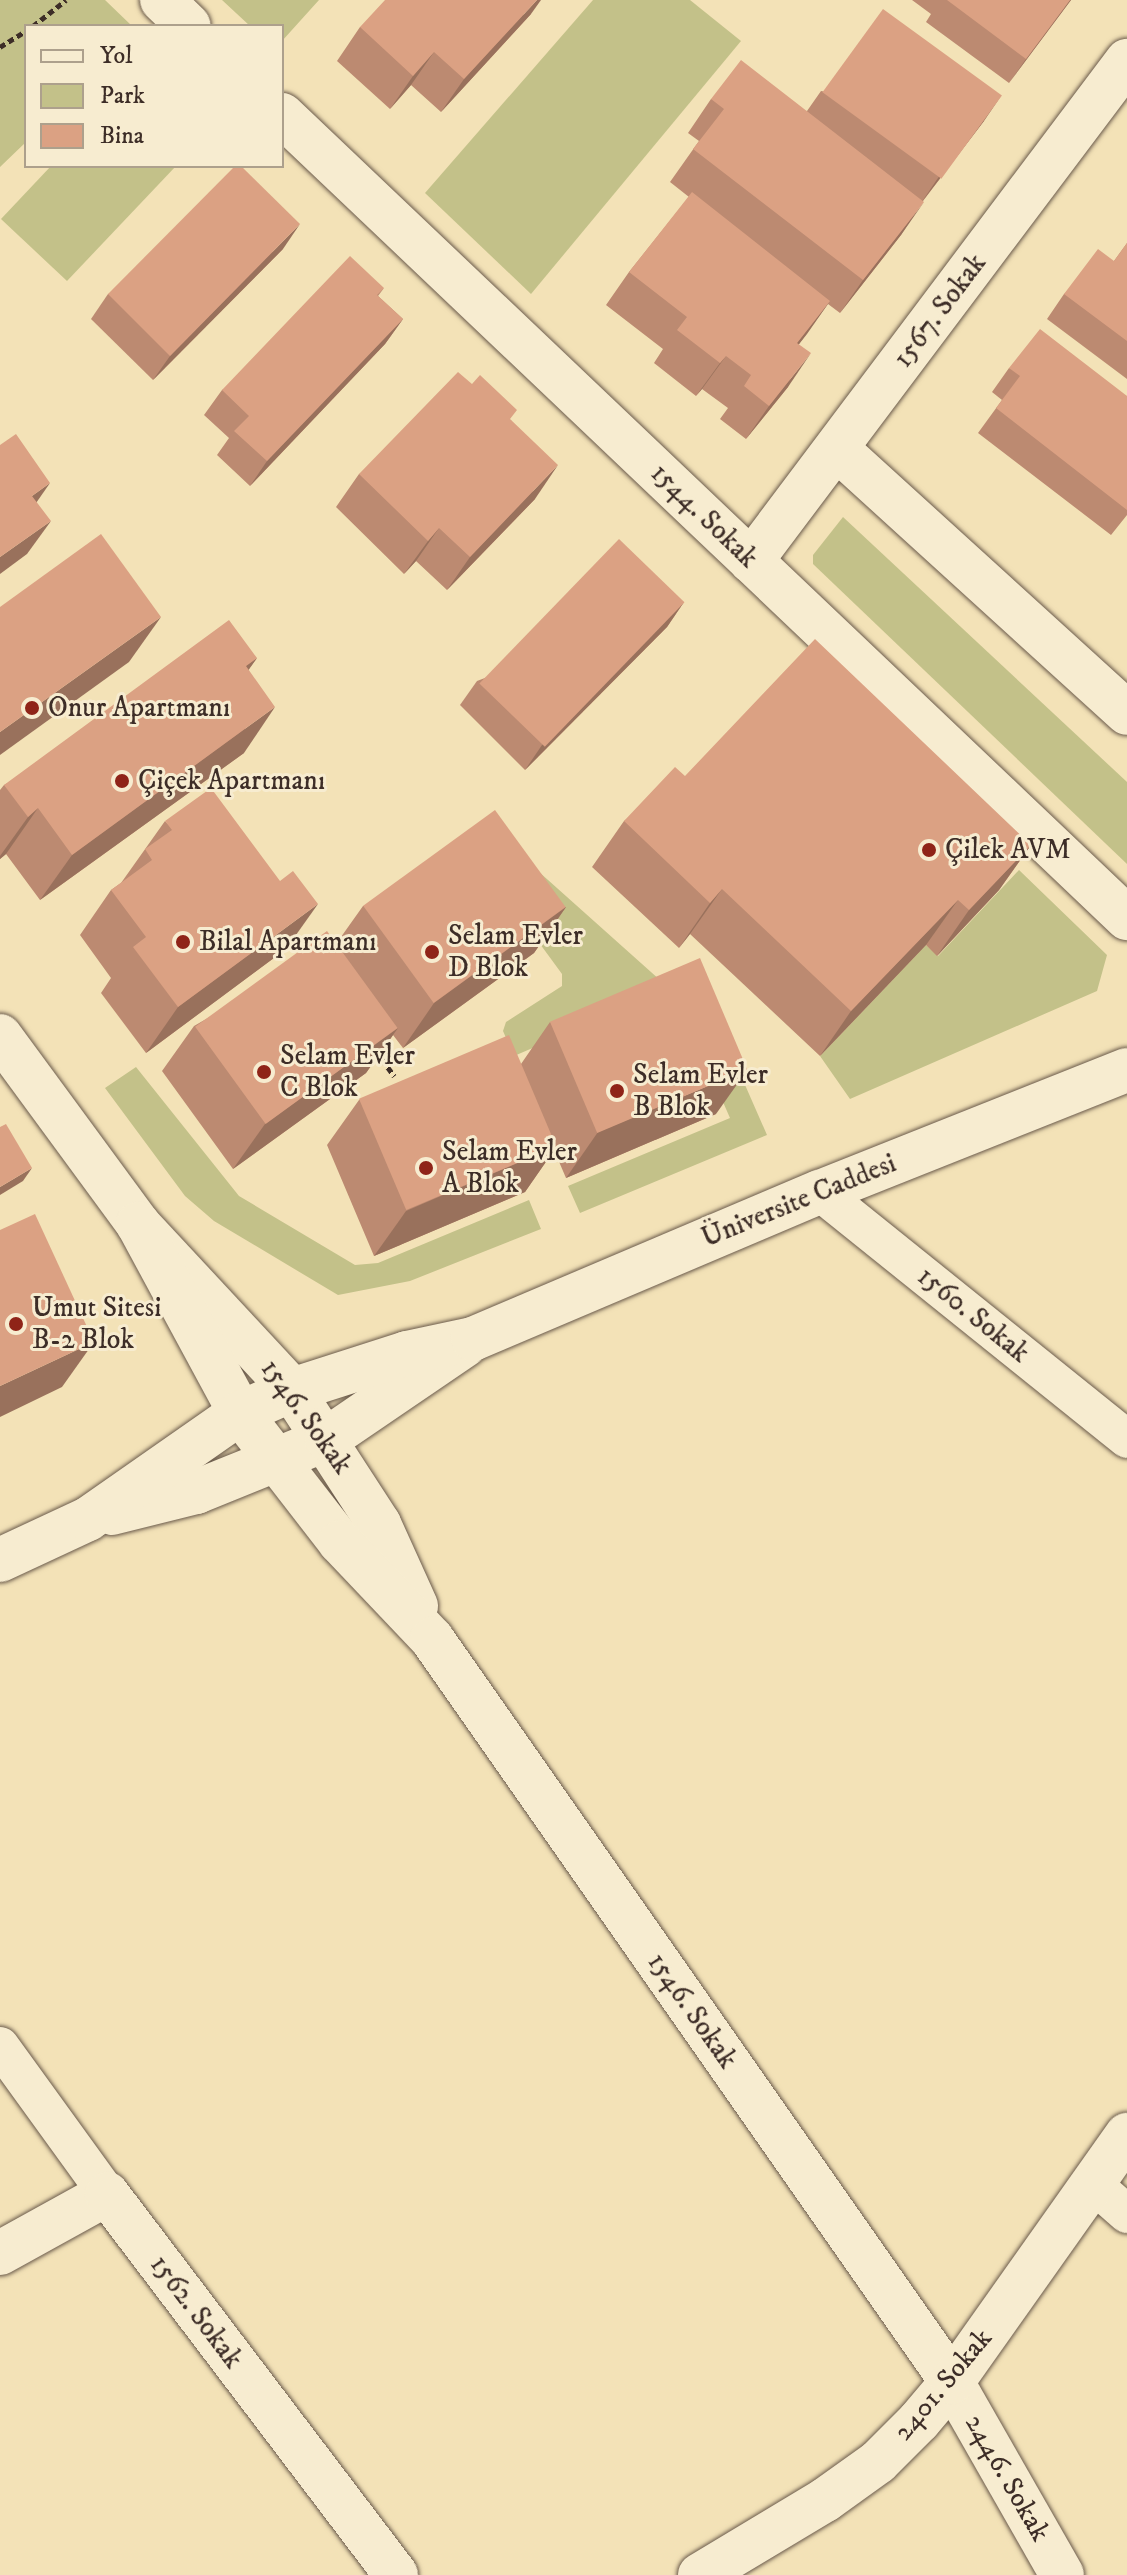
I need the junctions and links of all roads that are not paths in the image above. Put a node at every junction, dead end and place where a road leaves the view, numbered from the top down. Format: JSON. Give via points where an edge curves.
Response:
{"nodes":[{"id":1,"x":162,"y":0,"type":"edge"},
{"id":2,"x":187,"y":24,"type":"edge"},
{"id":3,"x":1127,"y":61,"type":"edge"},
{"id":4,"x":284,"y":117,"type":"edge"},
{"id":5,"x":837,"y":449,"type":"junction"},
{"id":6,"x":751,"y":561,"type":"junction"},
{"id":7,"x":1127,"y":713,"type":"edge"},
{"id":8,"x":1127,"y":918,"type":"edge"},
{"id":9,"x":0,"y":1036,"type":"edge"},
{"id":10,"x":1127,"y":1070,"type":"edge"},
{"id":11,"x":820,"y":1192,"type":"junction"},
{"id":12,"x":138,"y":1224,"type":"junction"},
{"id":13,"x":473,"y":1339,"type":"junction"},
{"id":14,"x":292,"y":1390,"type":"junction"},
{"id":15,"x":240,"y":1413,"type":"junction"},
{"id":16,"x":327,"y":1439,"type":"junction"},
{"id":17,"x":1127,"y":1439,"type":"edge"},
{"id":18,"x":276,"y":1463,"type":"junction"},
{"id":19,"x":88,"y":1519,"type":"junction"},
{"id":20,"x":0,"y":1560,"type":"edge"},
{"id":21,"x":432,"y":1639,"type":"junction"},
{"id":22,"x":0,"y":2046,"type":"edge"},
{"id":23,"x":1127,"y":2135,"type":"edge"},
{"id":24,"x":1094,"y":2185,"type":"junction"},
{"id":25,"x":107,"y":2194,"type":"junction"},
{"id":26,"x":1127,"y":2214,"type":"edge"},
{"id":27,"x":0,"y":2253,"type":"edge"},
{"id":28,"x":952,"y":2382,"type":"junction"},
{"id":29,"x":396,"y":2575,"type":"edge"},
{"id":30,"x":700,"y":2575,"type":"edge"},
{"id":31,"x":1062,"y":2575,"type":"edge"}],
"edges":[{"from":1,"to":2,"type":"street"},
{"from":3,"to":5,"type":"street","name":"1567. Sokak"},
{"from":4,"to":6,"type":"street","name":"1544. Sokak"},
{"from":5,"to":6,"type":"street","name":"1567. Sokak"},
{"from":5,"to":7,"type":"street"},
{"from":6,"to":8,"type":"street","name":"1544. Sokak"},
{"from":9,"to":12,"type":"street","name":"1546. Sokak"},
{"from":10,"to":11,"type":"street","name":"Üniversite Caddesi"},
{"from":11,"to":13,"type":"street","name":"Üniversite Caddesi"},
{"from":11,"to":17,"type":"lane","name":"1560. Sokak"},
{"from":12,"to":14,"type":"street","name":"1546. Sokak"},
{"from":12,"to":15,"type":"street","name":"1546. Sokak"},
{"from":13,"to":14,"type":"street","name":"Üniversite Caddesi","via":[[407,1353]]},
{"from":13,"to":16,"type":"street","name":"Üniversite Caddesi","via":[[416,1383]]},
{"from":14,"to":15,"type":"street","name":"Üniversite Caddesi"},
{"from":14,"to":16,"type":"street","name":"1546. Sokak"},
{"from":15,"to":18,"type":"street","name":"1546. Sokak"},
{"from":15,"to":19,"type":"street","name":"Üniversite Caddesi"},
{"from":16,"to":18,"type":"street","name":"Üniversite Caddesi"},
{"from":16,"to":21,"type":"street","name":"1546. Sokak","via":[[379,1524]]},
{"from":18,"to":19,"type":"street","name":"Üniversite Caddesi","via":[[196,1492]]},
{"from":18,"to":21,"type":"street","name":"1546. Sokak","via":[[340,1542]]},
{"from":19,"to":20,"type":"street","name":"Üniversite Caddesi"},
{"from":21,"to":28,"type":"street","name":"1546. Sokak"},
{"from":22,"to":25,"type":"lane","name":"1562. Sokak"},
{"from":23,"to":24,"type":"street","name":"2401. Sokak"},
{"from":24,"to":26,"type":"lane"},
{"from":24,"to":28,"type":"street","name":"2401. Sokak"},
{"from":25,"to":27,"type":"street"},
{"from":25,"to":29,"type":"street","name":"1562. Sokak"},
{"from":28,"to":30,"type":"street","name":"2401. Sokak","via":[[878,2462]]},
{"from":28,"to":31,"type":"street","name":"2446. Sokak"}]}
